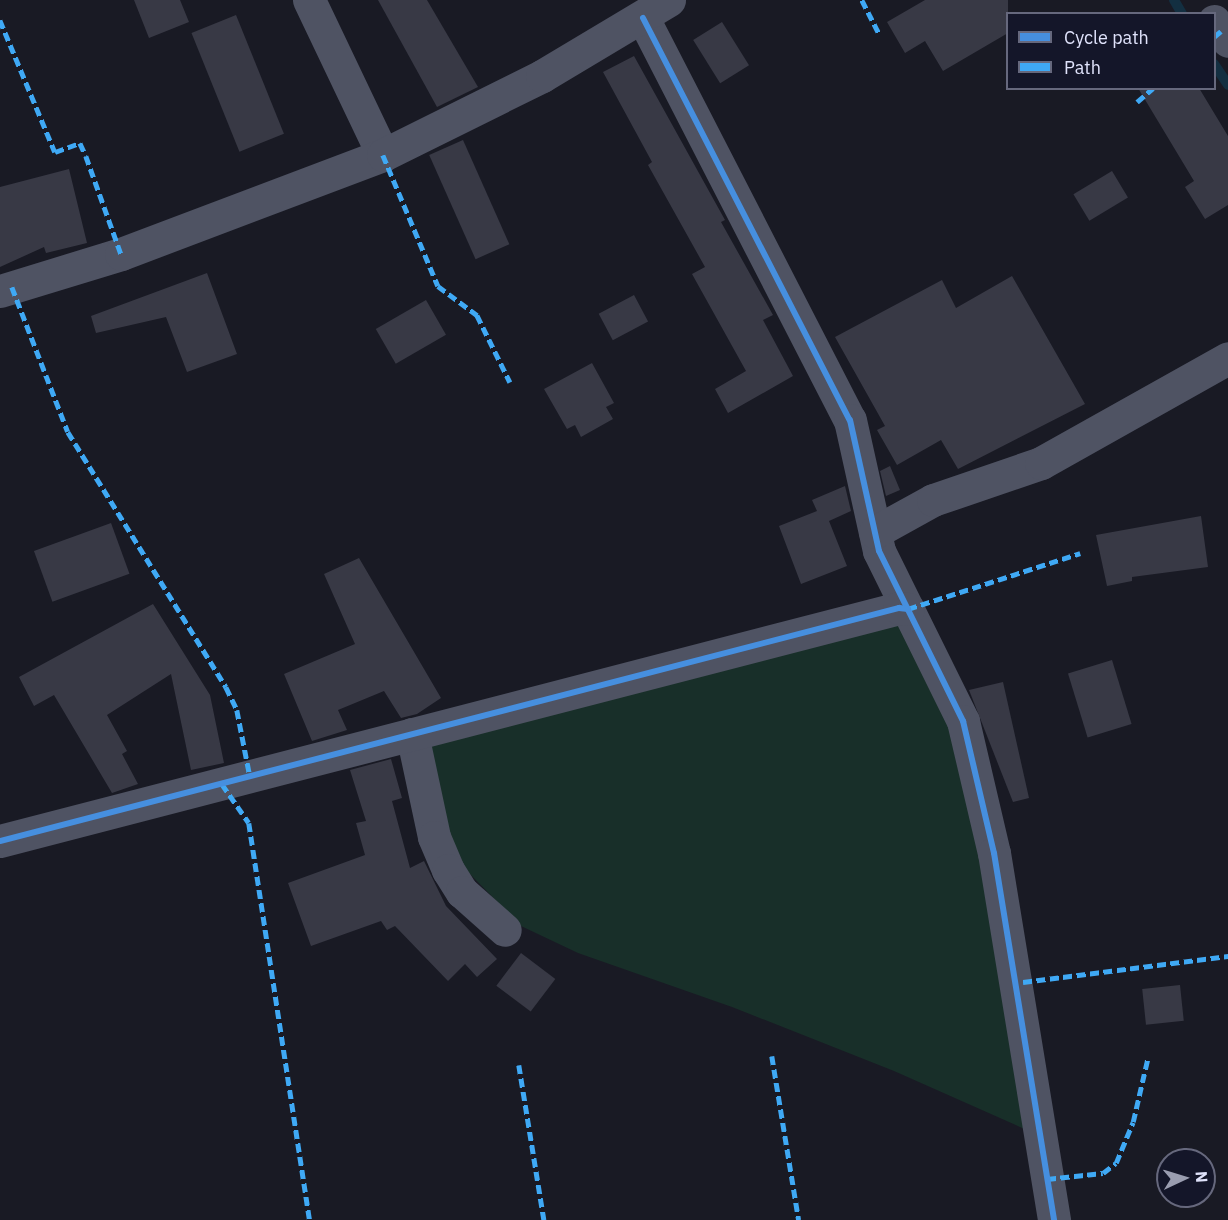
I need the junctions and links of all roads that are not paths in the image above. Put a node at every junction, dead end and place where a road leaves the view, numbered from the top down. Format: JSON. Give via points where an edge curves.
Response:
{"nodes":[{"id":1,"x":309,"y":0,"type":"edge"},
{"id":2,"x":669,"y":0,"type":"edge"},
{"id":3,"x":643,"y":18,"type":"junction"},
{"id":4,"x":1216,"y":23,"type":"edge"},
{"id":5,"x":1228,"y":41,"type":"edge"},
{"id":6,"x":383,"y":155,"type":"junction"},
{"id":7,"x":0,"y":291,"type":"edge"},
{"id":8,"x":1228,"y":358,"type":"edge"},
{"id":9,"x":875,"y":532,"type":"junction"},
{"id":10,"x":908,"y":609,"type":"junction"},
{"id":11,"x":412,"y":734,"type":"junction"},
{"id":12,"x":0,"y":841,"type":"edge"},
{"id":13,"x":505,"y":930,"type":"dead end"},
{"id":14,"x":1054,"y":1220,"type":"edge"}],
"edges":[{"from":1,"to":6,"type":"street"},
{"from":2,"to":3,"type":"street"},
{"from":3,"to":6,"type":"street","via":[[542,76]]},
{"from":3,"to":9,"type":"street","via":[[850,420]]},
{"from":4,"to":5,"type":"street"},
{"from":6,"to":7,"type":"street","via":[[121,254]]},
{"from":8,"to":9,"type":"street","via":[[1041,463],[933,500]]},
{"from":9,"to":10,"type":"street","via":[[879,551]]},
{"from":10,"to":11,"type":"street","via":[[899,608]]},
{"from":10,"to":14,"type":"street","via":[[963,721],[994,853]]},
{"from":11,"to":12,"type":"street"},
{"from":11,"to":13,"type":"street","via":[[431,827],[448,870],[462,892]]}]}
